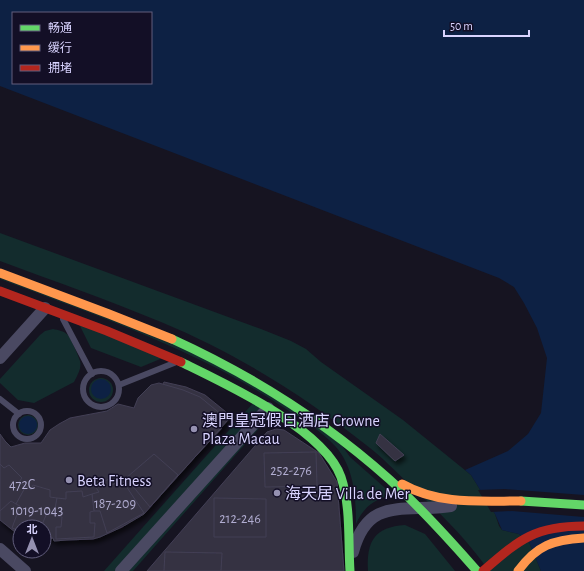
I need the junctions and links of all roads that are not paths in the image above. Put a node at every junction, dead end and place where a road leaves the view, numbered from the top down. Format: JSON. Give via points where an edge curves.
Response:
{"nodes":[{"id":1,"x":0,"y":273,"type":"edge"},
{"id":2,"x":0,"y":291,"type":"edge"},
{"id":3,"x":45,"y":308,"type":"junction"},
{"id":4,"x":60,"y":313,"type":"junction"},
{"id":5,"x":0,"y":358,"type":"edge"},
{"id":6,"x":180,"y":361,"type":"junction"},
{"id":7,"x":92,"y":374,"type":"junction"},
{"id":8,"x":119,"y":385,"type":"junction"},
{"id":9,"x":0,"y":399,"type":"edge"},
{"id":10,"x":268,"y":408,"type":"junction"},
{"id":11,"x":19,"y":414,"type":"junction"},
{"id":12,"x":384,"y":473,"type":"junction"},
{"id":13,"x":476,"y":502,"type":"junction"},
{"id":14,"x":584,"y":505,"type":"edge"},
{"id":15,"x":420,"y":508,"type":"junction"},
{"id":16,"x":584,"y":526,"type":"edge"},
{"id":17,"x":584,"y":538,"type":"edge"},
{"id":18,"x":0,"y":549,"type":"edge"},
{"id":19,"x":530,"y":555,"type":"junction"},
{"id":20,"x":350,"y":569,"type":"edge"},
{"id":21,"x":25,"y":571,"type":"edge"},
{"id":22,"x":121,"y":571,"type":"edge"},
{"id":23,"x":477,"y":571,"type":"edge"},
{"id":24,"x":483,"y":571,"type":"edge"},
{"id":25,"x":518,"y":571,"type":"edge"},
{"id":26,"x":526,"y":571,"type":"edge"}],
"edges":[{"from":1,"to":12,"type":"main road","via":[[153,331],[215,359],[303,411]]},
{"from":2,"to":3,"type":"main road"},
{"from":3,"to":4,"type":"main road"},
{"from":3,"to":5,"type":"street"},
{"from":4,"to":6,"type":"main road"},
{"from":4,"to":7,"type":"lane"},
{"from":6,"to":8,"type":"lane"},
{"from":6,"to":10,"type":"main road"},
{"from":7,"to":8,"type":"lane","via":[[107,372]]},
{"from":7,"to":8,"type":"lane","via":[[86,381],[84,391],[88,401],[96,406],[105,407],[114,402]]},
{"from":9,"to":11,"type":"lane"},
{"from":10,"to":20,"type":"main road","via":[[319,445],[336,466],[345,491]]},
{"from":10,"to":22,"type":"street"},
{"from":11,"to":11,"type":"lane","via":[[29,412],[38,417],[41,427],[35,437],[25,439],[16,434],[13,422]]},
{"from":12,"to":13,"type":"main road","via":[[419,493]]},
{"from":12,"to":15,"type":"main road"},
{"from":13,"to":14,"type":"main road","via":[[522,501]]},
{"from":13,"to":15,"type":"street"},
{"from":15,"to":20,"type":"street","via":[[390,510],[370,520],[358,538]]},
{"from":15,"to":23,"type":"main road"},
{"from":16,"to":24,"type":"main road","via":[[539,531],[514,545]]},
{"from":17,"to":19,"type":"main road","via":[[546,544]]},
{"from":18,"to":21,"type":"street"},
{"from":19,"to":25,"type":"main road"},
{"from":19,"to":26,"type":"main road"}]}
